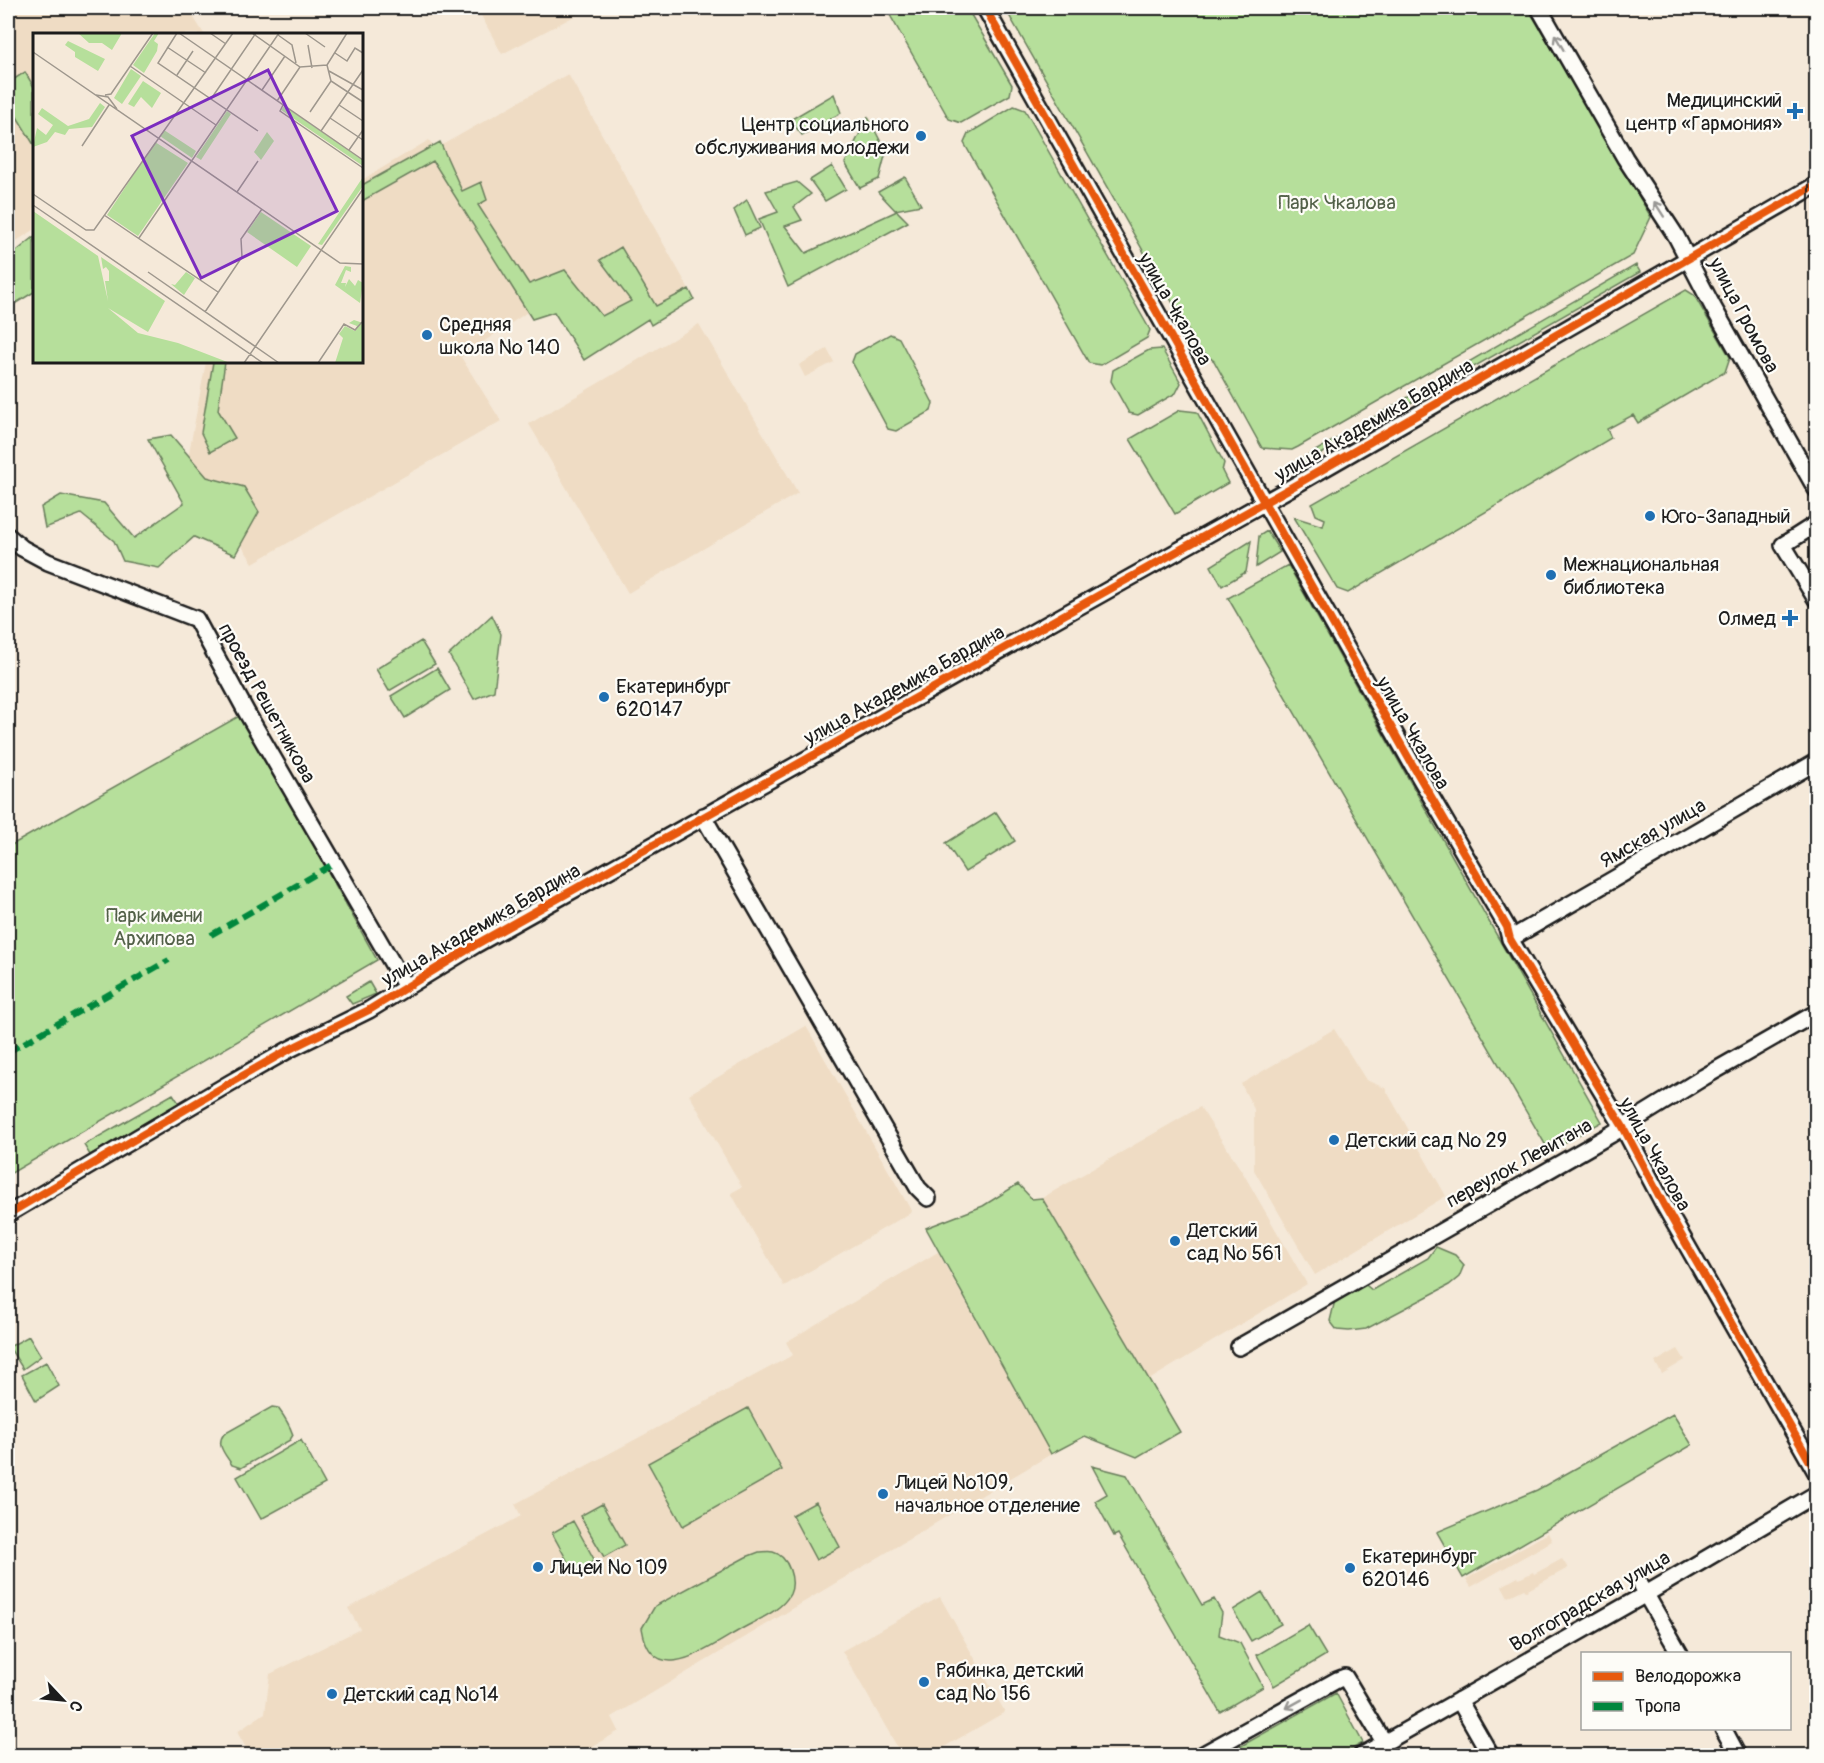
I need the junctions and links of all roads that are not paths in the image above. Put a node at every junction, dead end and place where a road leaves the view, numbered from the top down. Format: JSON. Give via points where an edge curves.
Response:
{"nodes":[{"id":1,"x":985,"y":8,"type":"edge"},
{"id":2,"x":1539,"y":8,"type":"edge"},
{"id":3,"x":1816,"y":185,"type":"edge"},
{"id":4,"x":1689,"y":259,"type":"junction"},
{"id":5,"x":1816,"y":489,"type":"edge"},
{"id":6,"x":1265,"y":502,"type":"junction"},
{"id":7,"x":1816,"y":524,"type":"edge"},
{"id":8,"x":8,"y":536,"type":"edge"},
{"id":9,"x":1816,"y":599,"type":"edge"},
{"id":10,"x":1816,"y":762,"type":"edge"},
{"id":11,"x":703,"y":816,"type":"junction"},
{"id":12,"x":1510,"y":939,"type":"junction"},
{"id":13,"x":406,"y":987,"type":"junction"},
{"id":14,"x":1814,"y":1019,"type":"edge"},
{"id":15,"x":1623,"y":1127,"type":"junction"},
{"id":16,"x":928,"y":1197,"type":"dead end"},
{"id":17,"x":8,"y":1214,"type":"edge"},
{"id":18,"x":1239,"y":1347,"type":"dead end"},
{"id":19,"x":1816,"y":1472,"type":"edge"},
{"id":20,"x":1816,"y":1494,"type":"edge"},
{"id":21,"x":1644,"y":1590,"type":"junction"},
{"id":22,"x":1679,"y":1652,"type":"edge"},
{"id":23,"x":1459,"y":1700,"type":"junction"},
{"id":24,"x":1724,"y":1730,"type":"edge"},
{"id":25,"x":1384,"y":1742,"type":"junction"},
{"id":26,"x":1200,"y":1755,"type":"edge"},
{"id":27,"x":1361,"y":1755,"type":"edge"},
{"id":28,"x":1491,"y":1755,"type":"edge"},
{"id":29,"x":1738,"y":1755,"type":"edge"}],
"edges":[{"from":1,"to":6,"type":"street","name":"улица Чкалова"},
{"from":4,"to":2,"type":"street","name":"улица Громова","one_way":true,"via":[[1625,158]]},
{"from":3,"to":4,"type":"street","name":"улица Академика Бардина"},
{"from":4,"to":5,"type":"street","name":"улица Громова"},
{"from":4,"to":6,"type":"street","name":"улица Академика Бардина"},
{"from":6,"to":11,"type":"street","name":"улица Академика Бардина"},
{"from":6,"to":12,"type":"street","name":"улица Чкалова","via":[[1507,927]]},
{"from":7,"to":9,"type":"street","via":[[1783,545]]},
{"from":8,"to":13,"type":"street","name":"проезд Решетникова","via":[[22,549],[48,562],[196,619]]},
{"from":10,"to":12,"type":"street","name":"Ямская улица"},
{"from":11,"to":13,"type":"street","name":"улица Академика Бардина"},
{"from":11,"to":16,"type":"street","via":[[918,1188]]},
{"from":12,"to":15,"type":"street","name":"улица Чкалова"},
{"from":13,"to":17,"type":"street","name":"улица Академика Бардина","via":[[350,1021],[230,1083]]},
{"from":14,"to":15,"type":"street","name":"переулок Левитана","via":[[1704,1077]]},
{"from":15,"to":18,"type":"street","name":"переулок Левитана"},
{"from":15,"to":19,"type":"street","name":"улица Чкалова"},
{"from":20,"to":21,"type":"street","name":"Волгоградская улица"},
{"from":21,"to":22,"type":"street"},
{"from":21,"to":23,"type":"street","name":"Волгоградская улица"},
{"from":23,"to":25,"type":"street","name":"Волгоградская улица"},
{"from":23,"to":28,"type":"street"},
{"from":24,"to":29,"type":"street"},
{"from":25,"to":26,"type":"street","one_way":true,"via":[[1346,1677]]},
{"from":25,"to":27,"type":"street","name":"Волгоградская улица"}]}
